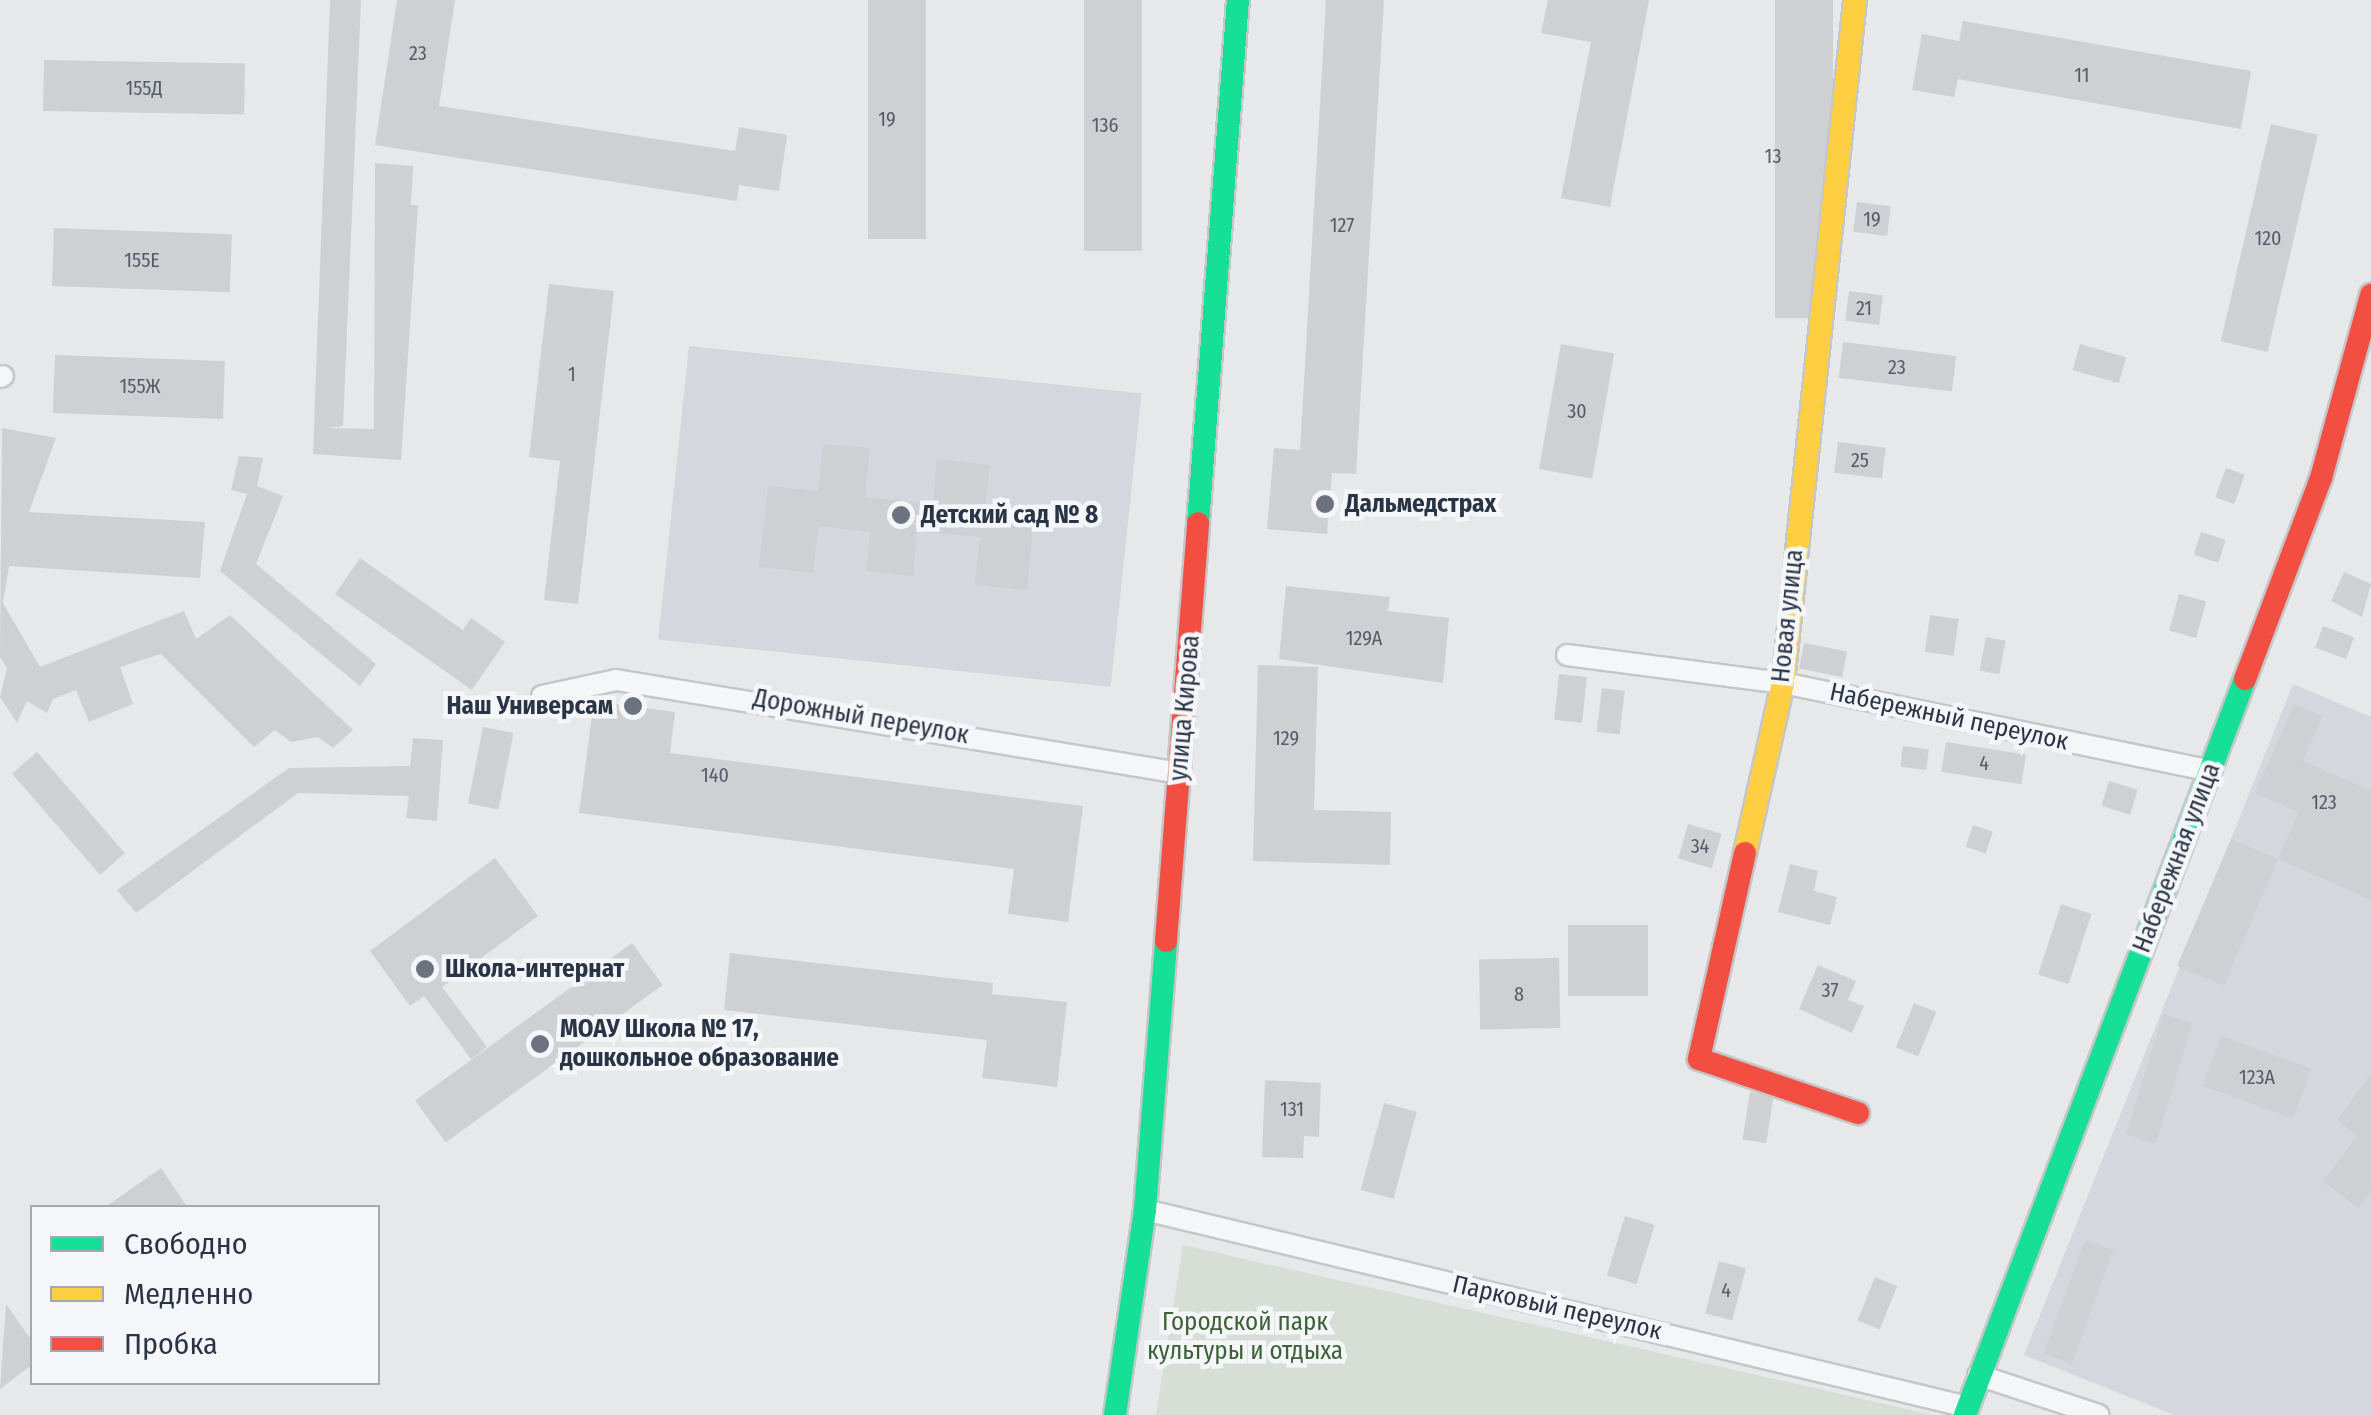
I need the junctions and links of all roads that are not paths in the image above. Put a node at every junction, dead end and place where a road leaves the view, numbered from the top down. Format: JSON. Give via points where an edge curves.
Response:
{"nodes":[{"id":1,"x":1238,"y":0,"type":"edge"},
{"id":2,"x":1854,"y":0,"type":"edge"},
{"id":3,"x":2371,"y":295,"type":"edge"},
{"id":4,"x":1567,"y":655,"type":"dead end"},
{"id":5,"x":1782,"y":682,"type":"junction"},
{"id":6,"x":542,"y":696,"type":"dead end"},
{"id":7,"x":2211,"y":772,"type":"junction"},
{"id":8,"x":1180,"y":773,"type":"junction"},
{"id":9,"x":1858,"y":1112,"type":"dead end"},
{"id":10,"x":1145,"y":1210,"type":"junction"},
{"id":11,"x":1978,"y":1375,"type":"junction"},
{"id":12,"x":1966,"y":1411,"type":"edge"},
{"id":13,"x":1115,"y":1415,"type":"edge"},
{"id":14,"x":2099,"y":1415,"type":"edge"}],
"edges":[{"from":1,"to":8,"type":"street","name":"улица Кирова"},
{"from":2,"to":5,"type":"street","name":"Новая улица"},
{"from":3,"to":7,"type":"street","name":"Набережная улица","via":[[2321,478]]},
{"from":4,"to":5,"type":"street","name":"Набережный переулок"},
{"from":5,"to":7,"type":"street","name":"Набережный переулок"},
{"from":5,"to":9,"type":"street","name":"Новая улица","via":[[1699,1059]]},
{"from":6,"to":8,"type":"street","name":"Дорожный переулок","via":[[616,680]]},
{"from":7,"to":11,"type":"street","name":"Набережная улица"},
{"from":8,"to":10,"type":"street","name":"улица Кирова"},
{"from":10,"to":12,"type":"street","name":"Парковый переулок"},
{"from":10,"to":13,"type":"street","name":"улица Кирова"},
{"from":11,"to":12,"type":"street","name":"Набережная улица"},
{"from":11,"to":14,"type":"street"}]}
